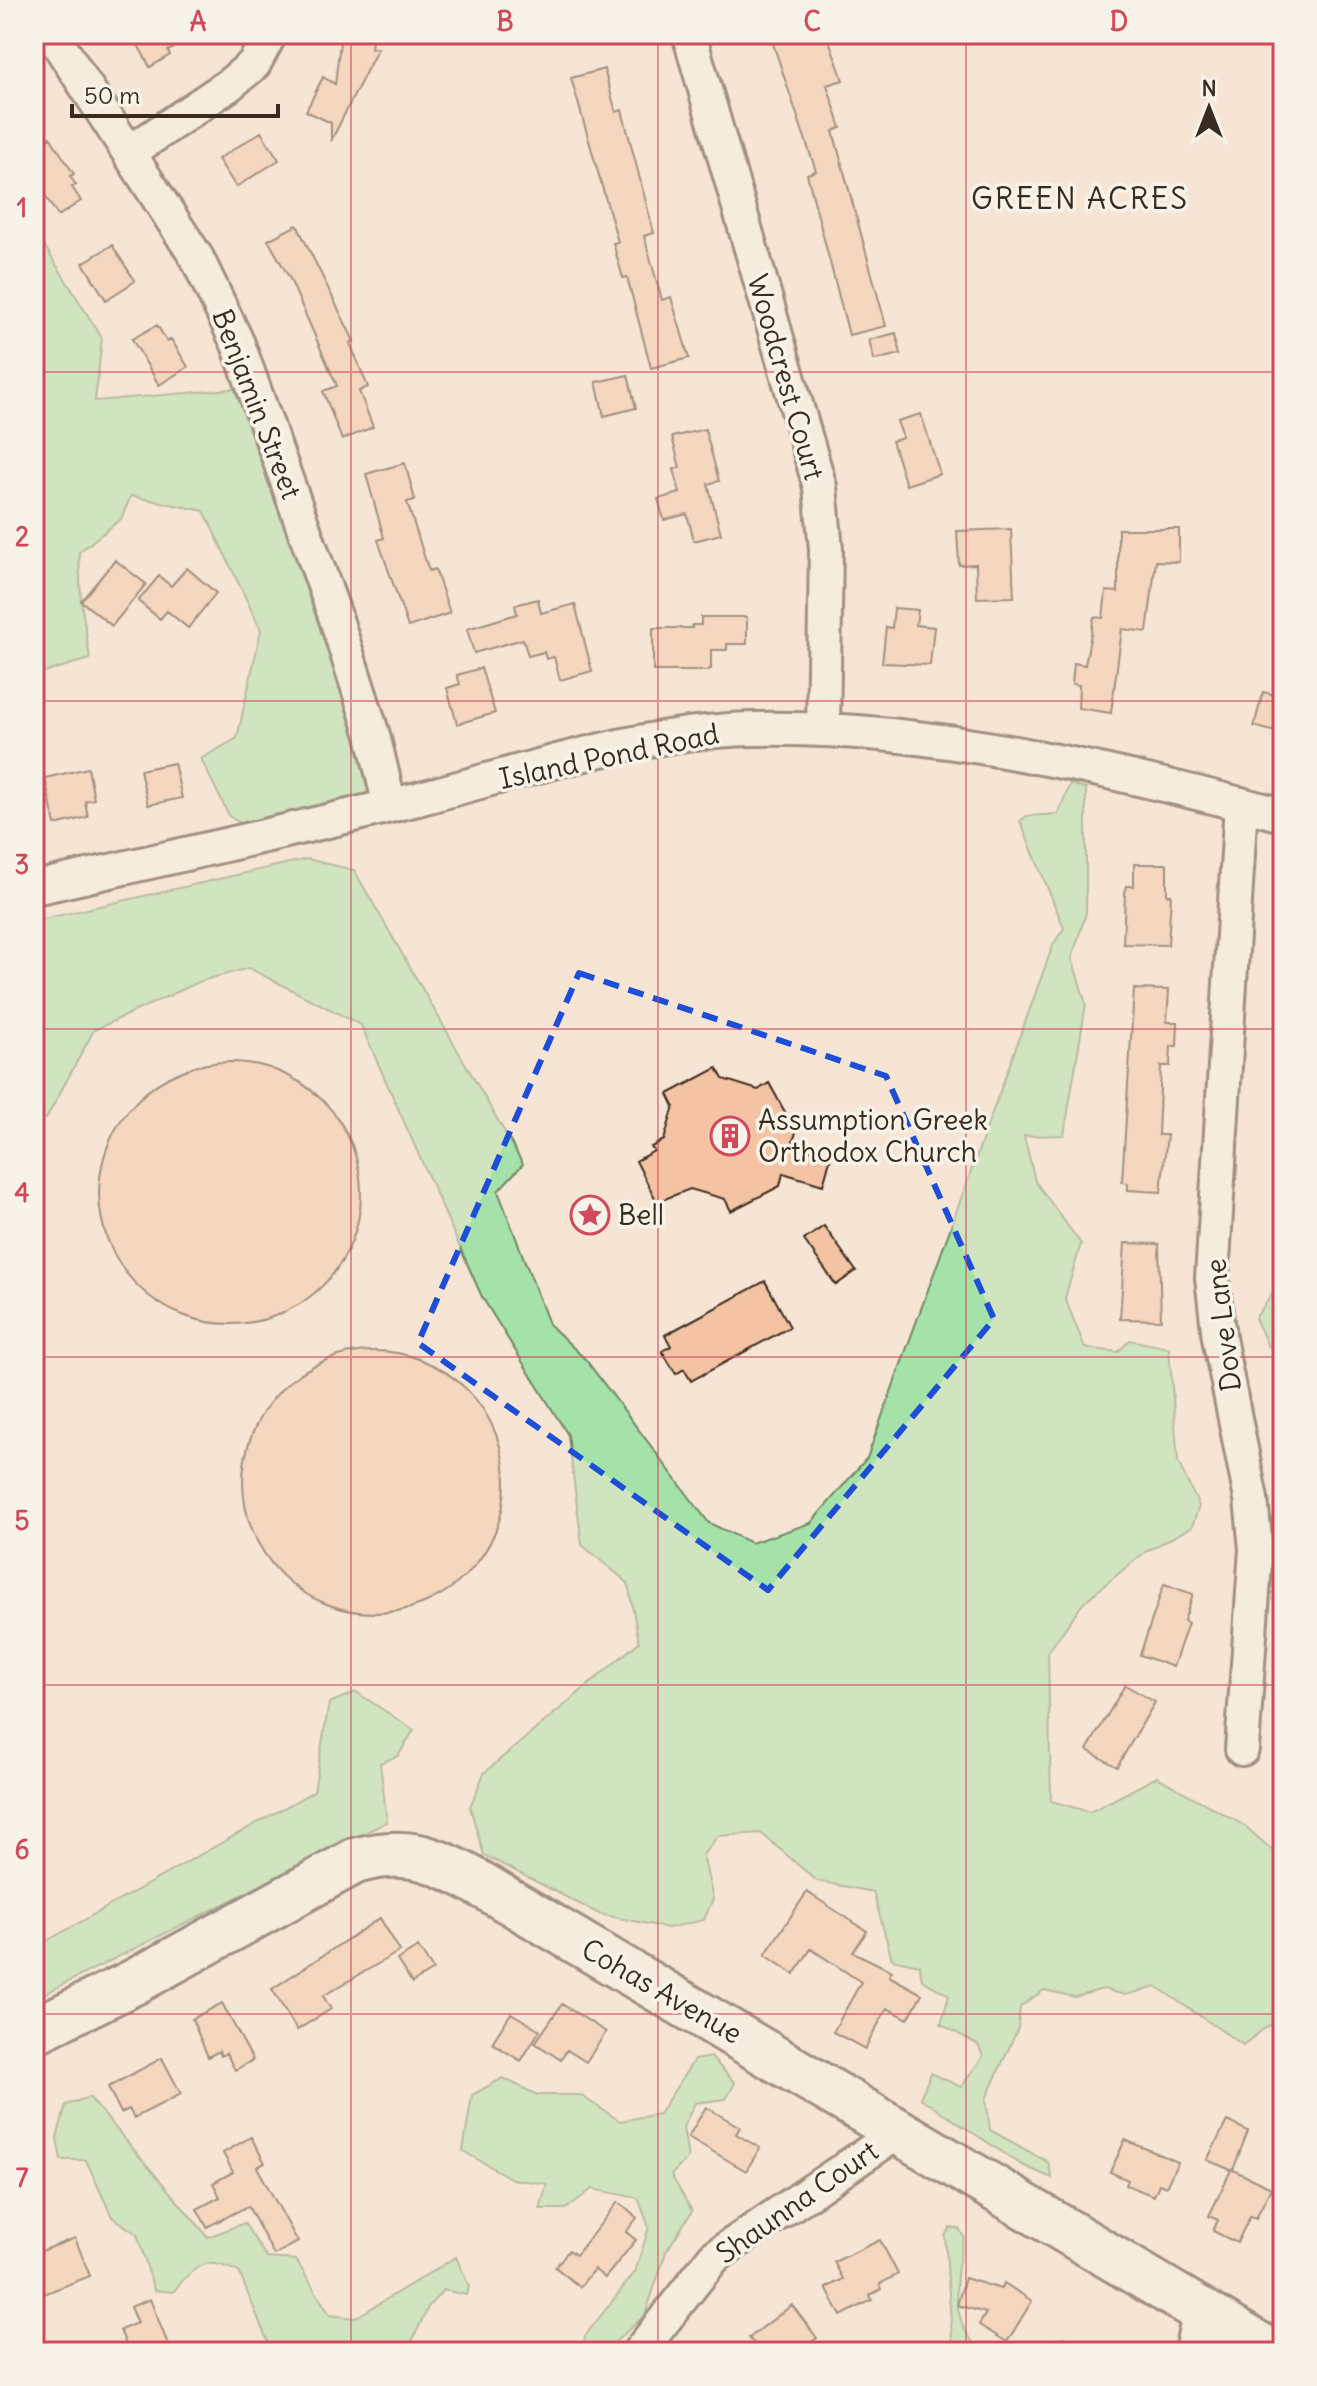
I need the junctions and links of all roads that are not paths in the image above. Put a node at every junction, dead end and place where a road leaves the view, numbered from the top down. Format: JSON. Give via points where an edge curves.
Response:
{"nodes":[{"id":1,"x":52,"y":34,"type":"edge"},
{"id":2,"x":270,"y":34,"type":"edge"},
{"id":3,"x":689,"y":34,"type":"edge"},
{"id":4,"x":130,"y":152,"type":"junction"},
{"id":5,"x":823,"y":729,"type":"junction"},
{"id":6,"x":1241,"y":804,"type":"junction"},
{"id":7,"x":390,"y":806,"type":"junction"},
{"id":8,"x":1283,"y":815,"type":"edge"},
{"id":9,"x":34,"y":888,"type":"edge"},
{"id":10,"x":1242,"y":1749,"type":"dead end"},
{"id":11,"x":34,"y":2031,"type":"edge"},
{"id":12,"x":900,"y":2131,"type":"junction"},
{"id":13,"x":1200,"y":2309,"type":"junction"},
{"id":14,"x":639,"y":2352,"type":"edge"},
{"id":15,"x":1191,"y":2352,"type":"edge"},
{"id":16,"x":1271,"y":2352,"type":"edge"}],
"edges":[{"from":1,"to":4,"type":"street","name":"Benjamin Street"},
{"from":2,"to":4,"type":"street","via":[[254,64]]},
{"from":3,"to":5,"type":"street","name":"Woodcrest Court","via":[[820,487],[826,549]]},
{"from":4,"to":7,"type":"street","name":"Benjamin Street","via":[[197,258],[238,344],[335,616]]},
{"from":5,"to":6,"type":"street","name":"Island Pond Road","via":[[1027,757]]},
{"from":5,"to":7,"type":"street","name":"Island Pond Road","via":[[683,734]]},
{"from":6,"to":8,"type":"street","name":"Island Pond Road"},
{"from":6,"to":10,"type":"street","name":"Dove Lane","via":[[1212,1278],[1256,1549]]},
{"from":7,"to":9,"type":"street","name":"Island Pond Road"},
{"from":11,"to":12,"type":"street","name":"Cohas Avenue","via":[[355,1861],[386,1852],[417,1855],[475,1881]]},
{"from":12,"to":13,"type":"street","name":"Cohas Avenue"},
{"from":12,"to":14,"type":"street","name":"Shaunna Court","via":[[714,2257]]},
{"from":13,"to":15,"type":"street"},
{"from":13,"to":16,"type":"street","name":"Cohas Avenue"}]}
